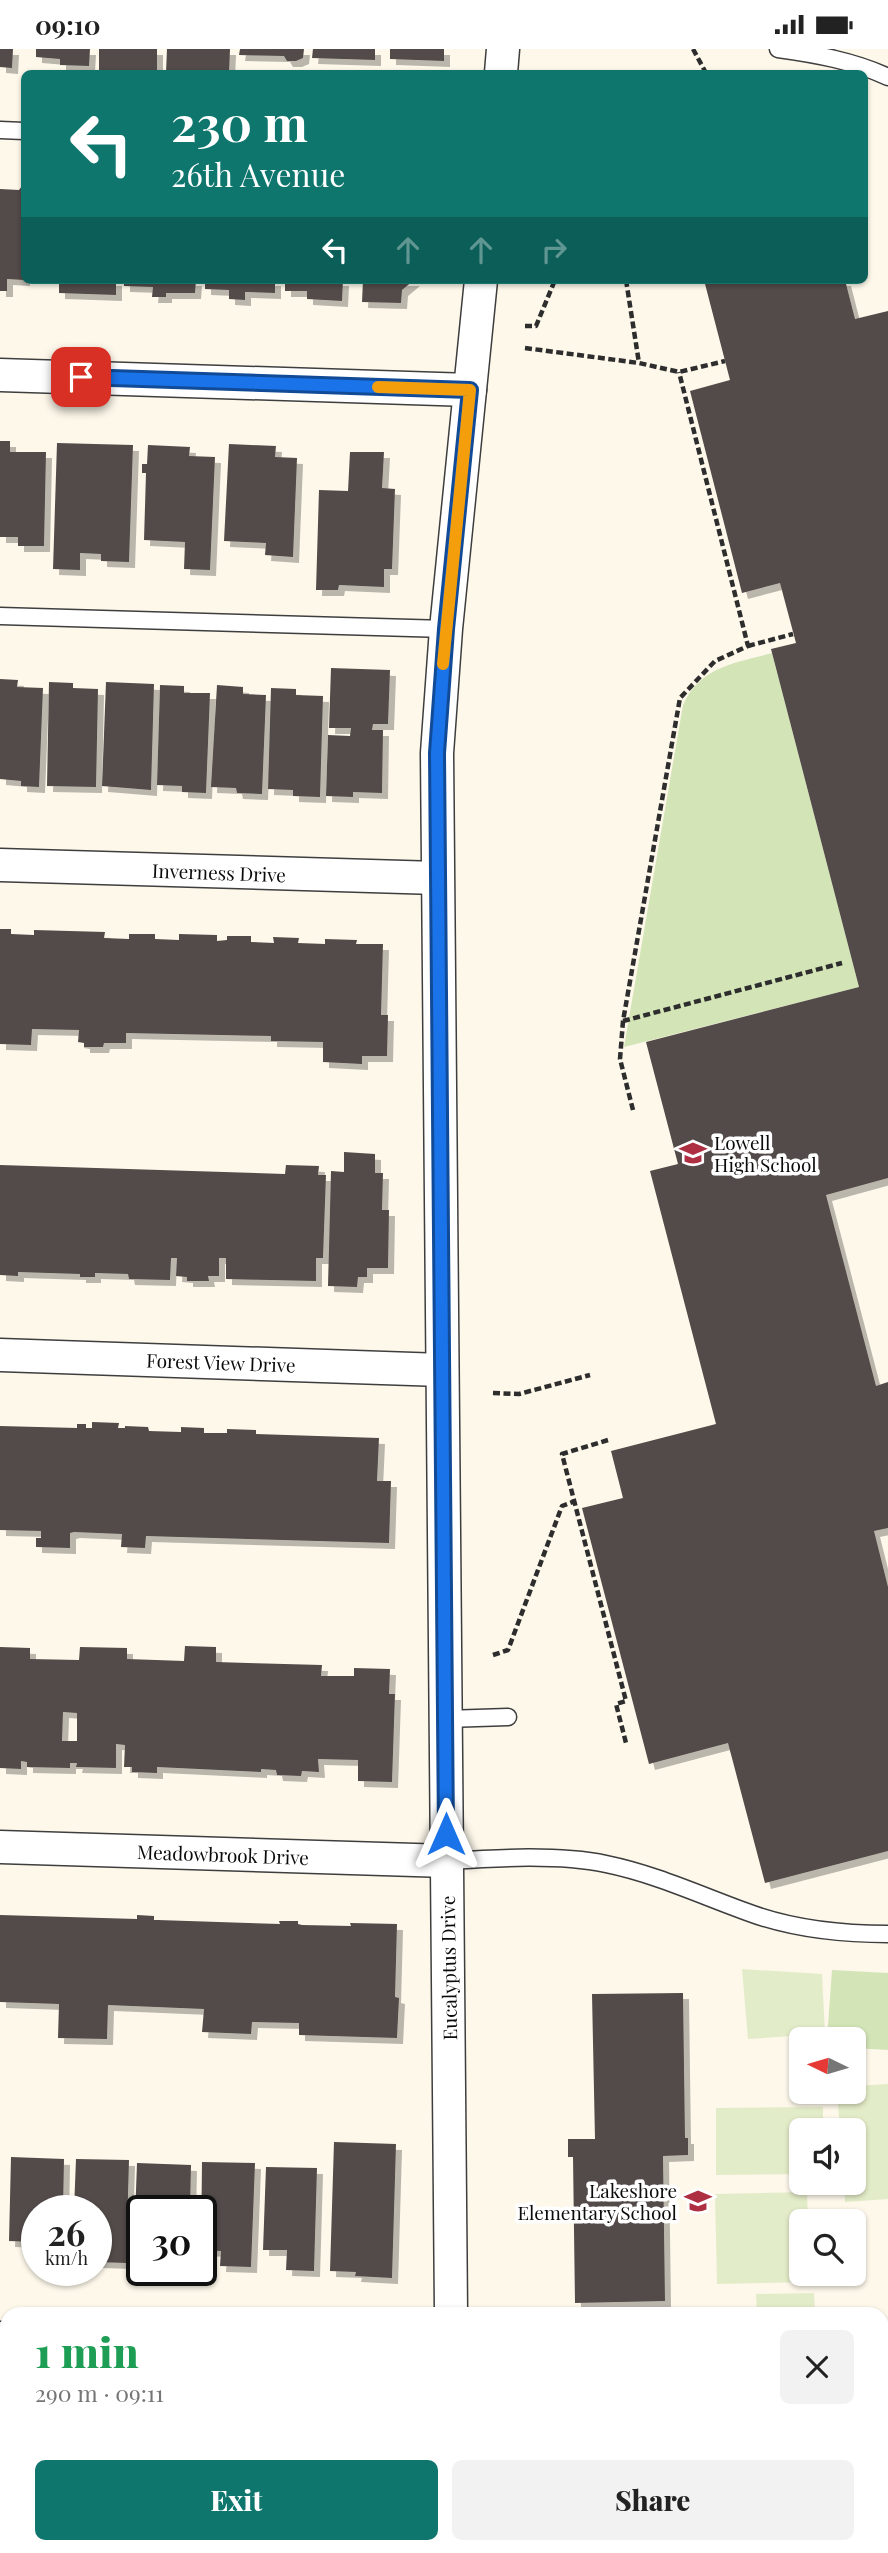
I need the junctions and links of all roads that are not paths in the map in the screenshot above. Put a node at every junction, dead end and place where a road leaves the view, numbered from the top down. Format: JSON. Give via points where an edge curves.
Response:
{"nodes":[{"id":1,"x":503,"y":49,"type":"edge"},
{"id":2,"x":778,"y":49,"type":"edge"},
{"id":3,"x":501,"y":70,"type":"edge"},
{"id":4,"x":888,"y":77,"type":"edge"},
{"id":5,"x":0,"y":130,"type":"edge"},
{"id":6,"x":21,"y":131,"type":"edge"},
{"id":7,"x":481,"y":284,"type":"edge"},
{"id":8,"x":0,"y":375,"type":"edge"},
{"id":9,"x":470,"y":390,"type":"junction"},
{"id":10,"x":0,"y":616,"type":"edge"},
{"id":11,"x":446,"y":629,"type":"junction"},
{"id":12,"x":0,"y":865,"type":"edge"},
{"id":13,"x":438,"y":879,"type":"junction"},
{"id":14,"x":0,"y":1355,"type":"edge"},
{"id":15,"x":442,"y":1370,"type":"junction"},
{"id":16,"x":508,"y":1717,"type":"dead end"},
{"id":17,"x":446,"y":1719,"type":"junction"},
{"id":18,"x":0,"y":1847,"type":"edge"},
{"id":19,"x":447,"y":1861,"type":"junction"},
{"id":20,"x":888,"y":1934,"type":"edge"},
{"id":21,"x":451,"y":2307,"type":"edge"}],
"edges":[{"from":1,"to":3,"type":"street"},
{"from":2,"to":4,"type":"lane","via":[[811,53]]},
{"from":5,"to":6,"type":"lane"},
{"from":7,"to":9,"type":"street","name":"Eucalyptus Drive"},
{"from":8,"to":9,"type":"street"},
{"from":9,"to":11,"type":"street","name":"Eucalyptus Drive"},
{"from":10,"to":11,"type":"lane"},
{"from":11,"to":13,"type":"street","name":"Eucalyptus Drive","via":[[437,753]]},
{"from":12,"to":13,"type":"street","name":"Inverness Drive"},
{"from":13,"to":15,"type":"street","name":"Eucalyptus Drive"},
{"from":14,"to":15,"type":"street","name":"Forest View Drive"},
{"from":15,"to":17,"type":"street","name":"Eucalyptus Drive"},
{"from":16,"to":17,"type":"lane"},
{"from":17,"to":19,"type":"street","name":"Eucalyptus Drive"},
{"from":18,"to":19,"type":"street","name":"Meadowbrook Drive"},
{"from":19,"to":20,"type":"lane","via":[[568,1859],[605,1864],[786,1924]]},
{"from":19,"to":21,"type":"street","name":"Eucalyptus Drive"}]}
